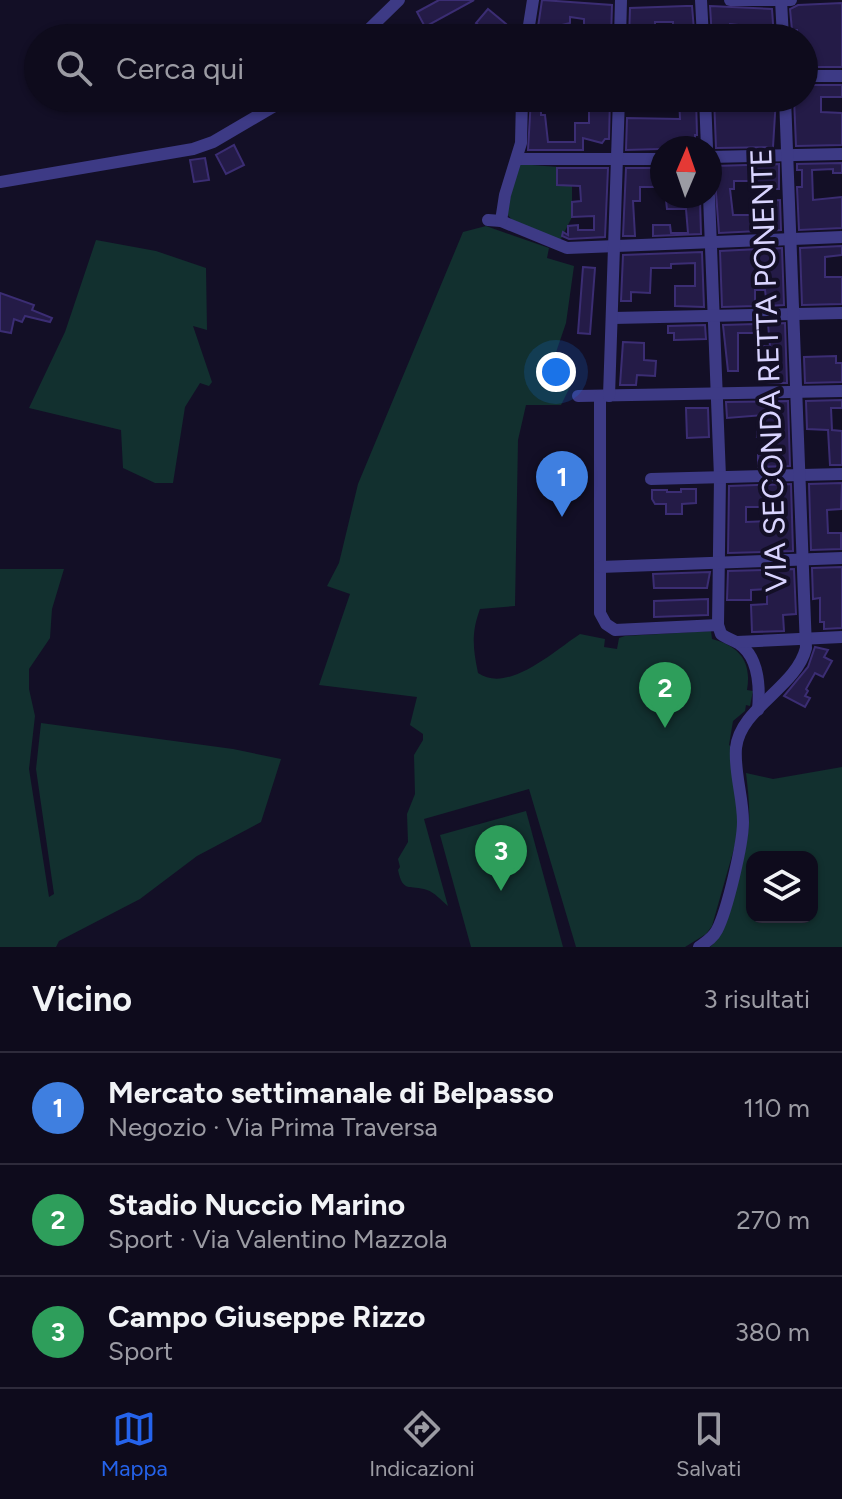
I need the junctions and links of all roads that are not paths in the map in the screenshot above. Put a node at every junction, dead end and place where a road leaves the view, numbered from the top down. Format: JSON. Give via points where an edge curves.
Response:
{"nodes":[{"id":1,"x":399,"y":0,"type":"edge"},
{"id":2,"x":533,"y":0,"type":"edge"},
{"id":3,"x":621,"y":0,"type":"edge"},
{"id":4,"x":701,"y":0,"type":"edge"},
{"id":5,"x":730,"y":0,"type":"edge"},
{"id":6,"x":781,"y":0,"type":"edge"},
{"id":7,"x":791,"y":0,"type":"edge"},
{"id":8,"x":374,"y":24,"type":"edge"},
{"id":9,"x":529,"y":24,"type":"edge"},
{"id":10,"x":620,"y":24,"type":"edge"},
{"id":11,"x":702,"y":24,"type":"edge"},
{"id":12,"x":782,"y":24,"type":"edge"},
{"id":13,"x":818,"y":76,"type":"edge"},
{"id":14,"x":842,"y":76,"type":"edge"},
{"id":15,"x":264,"y":112,"type":"edge"},
{"id":16,"x":522,"y":112,"type":"edge"},
{"id":17,"x":619,"y":112,"type":"edge"},
{"id":18,"x":706,"y":112,"type":"edge"},
{"id":19,"x":785,"y":112,"type":"edge"},
{"id":20,"x":707,"y":136,"type":"edge"},
{"id":21,"x":842,"y":154,"type":"edge"},
{"id":22,"x":787,"y":156,"type":"junction"},
{"id":23,"x":722,"y":157,"type":"edge"},
{"id":24,"x":517,"y":159,"type":"junction"},
{"id":25,"x":650,"y":159,"type":"edge"},
{"id":26,"x":617,"y":160,"type":"junction"},
{"id":27,"x":0,"y":182,"type":"edge"},
{"id":28,"x":710,"y":208,"type":"edge"},
{"id":29,"x":842,"y":237,"type":"edge"},
{"id":30,"x":790,"y":239,"type":"junction"},
{"id":31,"x":711,"y":243,"type":"junction"},
{"id":32,"x":615,"y":247,"type":"junction"},
{"id":33,"x":842,"y":313,"type":"edge"},
{"id":34,"x":792,"y":314,"type":"junction"},
{"id":35,"x":713,"y":316,"type":"junction"},
{"id":36,"x":613,"y":318,"type":"junction"},
{"id":37,"x":842,"y":391,"type":"edge"},
{"id":38,"x":795,"y":393,"type":"junction"},
{"id":39,"x":716,"y":394,"type":"junction"},
{"id":40,"x":578,"y":396,"type":"dead end"},
{"id":41,"x":605,"y":396,"type":"junction"},
{"id":42,"x":842,"y":474,"type":"edge"},
{"id":43,"x":798,"y":475,"type":"junction"},
{"id":44,"x":720,"y":477,"type":"junction"},
{"id":45,"x":651,"y":479,"type":"dead end"},
{"id":46,"x":842,"y":558,"type":"edge"},
{"id":47,"x":802,"y":559,"type":"junction"},
{"id":48,"x":718,"y":562,"type":"junction"},
{"id":49,"x":600,"y":567,"type":"junction"},
{"id":50,"x":718,"y":625,"type":"junction"},
{"id":51,"x":842,"y":637,"type":"edge"},
{"id":52,"x":805,"y":639,"type":"junction"},
{"id":53,"x":737,"y":642,"type":"junction"},
{"id":54,"x":758,"y":710,"type":"junction"},
{"id":55,"x":699,"y":947,"type":"edge"}],
"edges":[{"from":1,"to":8,"type":"street"},
{"from":2,"to":9,"type":"street"},
{"from":3,"to":10,"type":"street"},
{"from":4,"to":11,"type":"street"},
{"from":5,"to":6,"type":"street"},
{"from":6,"to":7,"type":"street"},
{"from":6,"to":12,"type":"street"},
{"from":13,"to":14,"type":"street"},
{"from":15,"to":27,"type":"street","via":[[193,149]]},
{"from":16,"to":24,"type":"street"},
{"from":17,"to":26,"type":"street"},
{"from":18,"to":20,"type":"street"},
{"from":19,"to":22,"type":"street","name":"VIA SECONDA RETTA PONENTE"},
{"from":21,"to":22,"type":"street"},
{"from":22,"to":23,"type":"street"},
{"from":22,"to":30,"type":"street","name":"VIA SECONDA RETTA PONENTE"},
{"from":24,"to":26,"type":"street"},
{"from":24,"to":32,"type":"street","via":[[494,221],[567,248]]},
{"from":25,"to":26,"type":"street"},
{"from":26,"to":32,"type":"street"},
{"from":28,"to":31,"type":"street"},
{"from":29,"to":30,"type":"street"},
{"from":30,"to":31,"type":"street"},
{"from":30,"to":34,"type":"street","name":"VIA SECONDA RETTA PONENTE"},
{"from":31,"to":32,"type":"street"},
{"from":31,"to":35,"type":"street"},
{"from":32,"to":36,"type":"street"},
{"from":33,"to":34,"type":"street"},
{"from":34,"to":35,"type":"street"},
{"from":34,"to":38,"type":"street","name":"VIA SECONDA RETTA PONENTE"},
{"from":35,"to":36,"type":"street"},
{"from":35,"to":39,"type":"street"},
{"from":36,"to":41,"type":"street"},
{"from":37,"to":38,"type":"street"},
{"from":38,"to":39,"type":"street"},
{"from":38,"to":43,"type":"street","name":"VIA SECONDA RETTA PONENTE"},
{"from":39,"to":41,"type":"street"},
{"from":39,"to":44,"type":"street"},
{"from":40,"to":41,"type":"street"},
{"from":41,"to":49,"type":"street"},
{"from":42,"to":43,"type":"street"},
{"from":43,"to":44,"type":"street"},
{"from":43,"to":47,"type":"street","name":"VIA SECONDA RETTA PONENTE"},
{"from":44,"to":45,"type":"street"},
{"from":44,"to":48,"type":"street"},
{"from":46,"to":47,"type":"street"},
{"from":47,"to":48,"type":"street"},
{"from":47,"to":52,"type":"street","name":"VIA SECONDA RETTA PONENTE"},
{"from":48,"to":49,"type":"street"},
{"from":48,"to":50,"type":"street"},
{"from":49,"to":50,"type":"street","via":[[600,613],[615,630]]},
{"from":50,"to":53,"type":"street","via":[[721,634]]},
{"from":51,"to":52,"type":"street"},
{"from":52,"to":53,"type":"street"},
{"from":52,"to":54,"type":"street","via":[[804,657]]},
{"from":53,"to":54,"type":"street","via":[[752,658],[760,686]]},
{"from":54,"to":55,"type":"street","via":[[744,726],[736,748],[740,848],[716,932]]}]}
